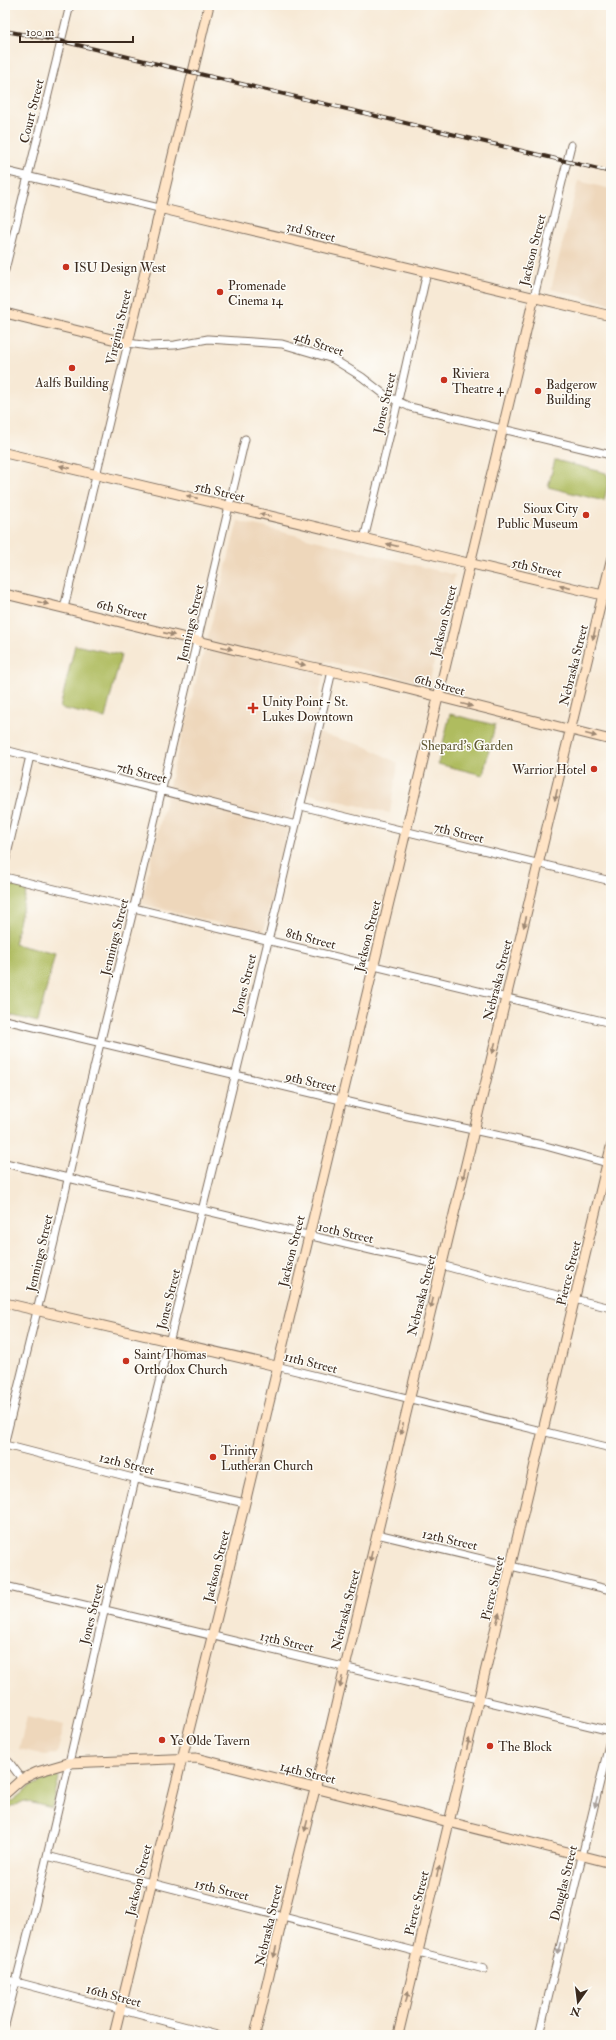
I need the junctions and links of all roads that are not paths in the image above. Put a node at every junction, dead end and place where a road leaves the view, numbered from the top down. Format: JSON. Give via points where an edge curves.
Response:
{"nodes":[{"id":1,"x":70,"y":5,"type":"edge"},
{"id":2,"x":209,"y":5,"type":"edge"},
{"id":3,"x":571,"y":145,"type":"dead end"},
{"id":4,"x":5,"y":171,"type":"edge"},
{"id":5,"x":27,"y":177,"type":"junction"},
{"id":6,"x":159,"y":208,"type":"junction"},
{"id":7,"x":5,"y":270,"type":"edge"},
{"id":8,"x":427,"y":272,"type":"junction"},
{"id":9,"x":534,"y":297,"type":"junction"},
{"id":10,"x":5,"y":313,"type":"edge"},
{"id":11,"x":611,"y":316,"type":"edge"},
{"id":12,"x":128,"y":343,"type":"junction"},
{"id":13,"x":398,"y":401,"type":"junction"},
{"id":14,"x":503,"y":429,"type":"junction"},
{"id":15,"x":245,"y":439,"type":"dead end"},
{"id":16,"x":5,"y":453,"type":"edge"},
{"id":17,"x":611,"y":455,"type":"edge"},
{"id":18,"x":96,"y":475,"type":"junction"},
{"id":19,"x":230,"y":506,"type":"junction"},
{"id":20,"x":364,"y":539,"type":"junction"},
{"id":21,"x":611,"y":561,"type":"edge"},
{"id":22,"x":470,"y":564,"type":"junction"},
{"id":23,"x":5,"y":594,"type":"edge"},
{"id":24,"x":607,"y":596,"type":"edge"},
{"id":25,"x":64,"y":608,"type":"junction"},
{"id":26,"x":198,"y":641,"type":"junction"},
{"id":27,"x":332,"y":671,"type":"junction"},
{"id":28,"x":438,"y":697,"type":"junction"},
{"id":29,"x":570,"y":730,"type":"junction"},
{"id":30,"x":611,"y":740,"type":"edge"},
{"id":31,"x":5,"y":750,"type":"edge"},
{"id":32,"x":30,"y":756,"type":"junction"},
{"id":33,"x":162,"y":790,"type":"junction"},
{"id":34,"x":301,"y":806,"type":"junction"},
{"id":35,"x":296,"y":824,"type":"junction"},
{"id":36,"x":406,"y":832,"type":"junction"},
{"id":37,"x":5,"y":863,"type":"edge"},
{"id":38,"x":539,"y":863,"type":"junction"},
{"id":39,"x":5,"y":877,"type":"edge"},
{"id":40,"x":611,"y":881,"type":"edge"},
{"id":41,"x":134,"y":908,"type":"junction"},
{"id":42,"x":268,"y":940,"type":"junction"},
{"id":43,"x":373,"y":965,"type":"junction"},
{"id":44,"x":506,"y":998,"type":"junction"},
{"id":45,"x":5,"y":1020,"type":"edge"},
{"id":46,"x":611,"y":1023,"type":"edge"},
{"id":47,"x":101,"y":1043,"type":"junction"},
{"id":48,"x":234,"y":1075,"type":"junction"},
{"id":49,"x":341,"y":1100,"type":"junction"},
{"id":50,"x":474,"y":1129,"type":"junction"},
{"id":51,"x":611,"y":1147,"type":"edge"},
{"id":52,"x":5,"y":1163,"type":"edge"},
{"id":53,"x":609,"y":1163,"type":"edge"},
{"id":54,"x":68,"y":1178,"type":"junction"},
{"id":55,"x":203,"y":1210,"type":"junction"},
{"id":56,"x":308,"y":1236,"type":"junction"},
{"id":57,"x":442,"y":1265,"type":"junction"},
{"id":58,"x":575,"y":1300,"type":"junction"},
{"id":59,"x":5,"y":1303,"type":"edge"},
{"id":60,"x":611,"y":1308,"type":"edge"},
{"id":61,"x":38,"y":1311,"type":"junction"},
{"id":62,"x":170,"y":1342,"type":"junction"},
{"id":63,"x":276,"y":1366,"type":"junction"},
{"id":64,"x":409,"y":1399,"type":"junction"},
{"id":65,"x":542,"y":1431,"type":"junction"},
{"id":66,"x":5,"y":1441,"type":"edge"},
{"id":67,"x":5,"y":1445,"type":"edge"},
{"id":68,"x":611,"y":1448,"type":"edge"},
{"id":69,"x":137,"y":1479,"type":"junction"},
{"id":70,"x":245,"y":1503,"type":"junction"},
{"id":71,"x":376,"y":1534,"type":"junction"},
{"id":72,"x":511,"y":1565,"type":"junction"},
{"id":73,"x":5,"y":1586,"type":"edge"},
{"id":74,"x":611,"y":1590,"type":"edge"},
{"id":75,"x":105,"y":1609,"type":"junction"},
{"id":76,"x":212,"y":1636,"type":"junction"},
{"id":77,"x":344,"y":1667,"type":"junction"},
{"id":78,"x":479,"y":1700,"type":"junction"},
{"id":79,"x":611,"y":1731,"type":"edge"},
{"id":80,"x":611,"y":1736,"type":"edge"},
{"id":81,"x":182,"y":1758,"type":"junction"},
{"id":82,"x":5,"y":1759,"type":"edge"},
{"id":83,"x":68,"y":1763,"type":"junction"},
{"id":84,"x":22,"y":1779,"type":"junction"},
{"id":85,"x":316,"y":1788,"type":"junction"},
{"id":86,"x":5,"y":1794,"type":"edge"},
{"id":87,"x":450,"y":1822,"type":"junction"},
{"id":88,"x":47,"y":1856,"type":"junction"},
{"id":89,"x":582,"y":1856,"type":"junction"},
{"id":90,"x":611,"y":1863,"type":"edge"},
{"id":91,"x":151,"y":1883,"type":"junction"},
{"id":92,"x":283,"y":1916,"type":"junction"},
{"id":93,"x":418,"y":1951,"type":"junction"},
{"id":94,"x":484,"y":1969,"type":"dead end"},
{"id":95,"x":5,"y":1979,"type":"edge"},
{"id":96,"x":16,"y":1982,"type":"junction"},
{"id":97,"x":120,"y":2008,"type":"junction"},
{"id":98,"x":5,"y":2025,"type":"edge"},
{"id":99,"x":114,"y":2035,"type":"edge"},
{"id":100,"x":217,"y":2035,"type":"edge"},
{"id":101,"x":255,"y":2035,"type":"edge"},
{"id":102,"x":398,"y":2035,"type":"edge"},
{"id":103,"x":538,"y":2035,"type":"edge"}],
"edges":[{"from":1,"to":5,"type":"street","name":"Court Street"},
{"from":2,"to":6,"type":"main road","name":"Virginia Street"},
{"from":3,"to":9,"type":"street","name":"Jackson Street"},
{"from":4,"to":5,"type":"street","name":"3rd Street"},
{"from":5,"to":6,"type":"street","name":"3rd Street"},
{"from":5,"to":7,"type":"street","name":"Court Street"},
{"from":6,"to":8,"type":"main road","name":"3rd Street"},
{"from":6,"to":12,"type":"main road","name":"Virginia Street"},
{"from":8,"to":9,"type":"main road","name":"3rd Street"},
{"from":8,"to":13,"type":"street","name":"Jones Street"},
{"from":9,"to":11,"type":"main road","name":"3rd Street"},
{"from":9,"to":14,"type":"main road","name":"Jackson Street"},
{"from":10,"to":12,"type":"main road","name":"4th Street"},
{"from":12,"to":13,"type":"street","name":"4th Street","via":[[149,346],[208,339],[282,344],[333,359],[385,395]]},
{"from":12,"to":18,"type":"street","name":"Virginia Street"},
{"from":13,"to":14,"type":"street","name":"4th Street"},
{"from":13,"to":20,"type":"street","name":"Jones Street"},
{"from":14,"to":17,"type":"street","name":"4th Street"},
{"from":14,"to":22,"type":"main road","name":"Jackson Street"},
{"from":15,"to":19,"type":"street","name":"Jennings Street"},
{"from":18,"to":16,"type":"main road","name":"5th Street","one_way":true},
{"from":19,"to":18,"type":"main road","name":"5th Street","one_way":true},
{"from":18,"to":25,"type":"street","name":"Virginia Street"},
{"from":20,"to":19,"type":"main road","name":"5th Street","one_way":true},
{"from":19,"to":26,"type":"street","name":"Jennings Street"},
{"from":22,"to":20,"type":"main road","name":"5th Street","one_way":true},
{"from":21,"to":24,"type":"main road","name":"Nebraska Street"},
{"from":24,"to":22,"type":"main road","name":"5th Street","one_way":true},
{"from":22,"to":28,"type":"main road","name":"Jackson Street"},
{"from":23,"to":25,"type":"main road","name":"6th Street","one_way":true},
{"from":24,"to":29,"type":"main road","name":"Nebraska Street","one_way":true},
{"from":25,"to":26,"type":"main road","name":"6th Street","one_way":true},
{"from":26,"to":27,"type":"main road","name":"6th Street","one_way":true},
{"from":26,"to":33,"type":"street","name":"Jennings Street"},
{"from":27,"to":28,"type":"main road","name":"6th Street"},
{"from":27,"to":34,"type":"street","name":"Jones Street"},
{"from":28,"to":29,"type":"main road","name":"6th Street","one_way":true},
{"from":28,"to":36,"type":"main road","name":"Jackson Street"},
{"from":29,"to":30,"type":"main road","name":"6th Street","one_way":true},
{"from":29,"to":38,"type":"main road","name":"Nebraska Street","one_way":true},
{"from":31,"to":32,"type":"street","name":"7th Street"},
{"from":32,"to":33,"type":"street","name":"7th Street"},
{"from":32,"to":37,"type":"street"},
{"from":33,"to":35,"type":"street","name":"7th Street"},
{"from":33,"to":41,"type":"street","name":"Jennings Street"},
{"from":34,"to":35,"type":"street","name":"Jones Street"},
{"from":34,"to":36,"type":"street","name":"7th Street"},
{"from":35,"to":42,"type":"street","name":"Jones Street"},
{"from":36,"to":38,"type":"street","name":"7th Street"},
{"from":36,"to":43,"type":"main road","name":"Jackson Street"},
{"from":38,"to":40,"type":"street","name":"7th Street"},
{"from":38,"to":44,"type":"main road","name":"Nebraska Street","one_way":true},
{"from":39,"to":41,"type":"street","name":"8th Street"},
{"from":41,"to":42,"type":"street","name":"8th Street"},
{"from":41,"to":47,"type":"street","name":"Jennings Street"},
{"from":42,"to":43,"type":"street","name":"8th Street"},
{"from":42,"to":48,"type":"street","name":"Jones Street"},
{"from":43,"to":44,"type":"street","name":"8th Street"},
{"from":43,"to":49,"type":"main road","name":"Jackson Street"},
{"from":44,"to":46,"type":"street","name":"8th Street"},
{"from":44,"to":50,"type":"main road","name":"Nebraska Street","one_way":true},
{"from":45,"to":47,"type":"street","name":"9th Street"},
{"from":47,"to":48,"type":"street","name":"9th Street"},
{"from":47,"to":54,"type":"street","name":"Jennings Street"},
{"from":48,"to":49,"type":"street","name":"9th Street"},
{"from":48,"to":55,"type":"street","name":"Jones Street"},
{"from":49,"to":50,"type":"street","name":"9th Street"},
{"from":49,"to":56,"type":"main road","name":"Jackson Street"},
{"from":50,"to":53,"type":"street","name":"9th Street"},
{"from":50,"to":57,"type":"main road","name":"Nebraska Street","one_way":true},
{"from":51,"to":53,"type":"main road","name":"Pierce Street"},
{"from":52,"to":54,"type":"street","name":"10th Street"},
{"from":53,"to":58,"type":"main road","name":"Pierce Street"},
{"from":54,"to":55,"type":"street","name":"10th Street"},
{"from":54,"to":61,"type":"street","name":"Jennings Street"},
{"from":55,"to":56,"type":"street","name":"10th Street"},
{"from":55,"to":62,"type":"street","name":"Jones Street"},
{"from":56,"to":57,"type":"street","name":"10th Street"},
{"from":56,"to":63,"type":"main road","name":"Jackson Street"},
{"from":57,"to":58,"type":"street","name":"10th Street"},
{"from":57,"to":64,"type":"main road","name":"Nebraska Street","one_way":true},
{"from":58,"to":60,"type":"street","name":"10th Street"},
{"from":58,"to":65,"type":"main road","name":"Pierce Street"},
{"from":59,"to":61,"type":"main road","name":"11th Street"},
{"from":61,"to":62,"type":"main road","name":"11th Street"},
{"from":61,"to":66,"type":"street","name":"Jennings Street"},
{"from":62,"to":63,"type":"main road","name":"11th Street"},
{"from":62,"to":69,"type":"street","name":"Jones Street"},
{"from":63,"to":64,"type":"street","name":"11th Street"},
{"from":63,"to":70,"type":"main road","name":"Jackson Street"},
{"from":64,"to":65,"type":"street","name":"11th Street"},
{"from":64,"to":71,"type":"main road","name":"Nebraska Street","one_way":true},
{"from":65,"to":68,"type":"street","name":"11th Street"},
{"from":65,"to":72,"type":"main road","name":"Pierce Street"},
{"from":67,"to":69,"type":"street","name":"12th Street"},
{"from":69,"to":70,"type":"street","name":"12th Street"},
{"from":69,"to":75,"type":"street","name":"Jones Street"},
{"from":70,"to":76,"type":"main road","name":"Jackson Street"},
{"from":71,"to":72,"type":"street","name":"12th Street"},
{"from":71,"to":77,"type":"main road","name":"Nebraska Street","one_way":true},
{"from":72,"to":74,"type":"street","name":"12th Street"},
{"from":78,"to":72,"type":"main road","name":"Pierce Street","one_way":true},
{"from":73,"to":75,"type":"street","name":"13th Street"},
{"from":75,"to":76,"type":"street","name":"13th Street"},
{"from":75,"to":83,"type":"street","name":"Jones Street"},
{"from":76,"to":77,"type":"street","name":"13th Street"},
{"from":76,"to":81,"type":"main road","name":"Jackson Street"},
{"from":77,"to":78,"type":"street","name":"13th Street"},
{"from":77,"to":85,"type":"main road","name":"Nebraska Street","one_way":true},
{"from":78,"to":79,"type":"street","name":"13th Street"},
{"from":87,"to":78,"type":"main road","name":"Pierce Street","one_way":true},
{"from":80,"to":89,"type":"street","name":"Douglas Street","one_way":true},
{"from":81,"to":83,"type":"main road","name":"14th Street"},
{"from":81,"to":85,"type":"main road","name":"14th Street","via":[[212,1761]]},
{"from":81,"to":91,"type":"main road","name":"Jackson Street"},
{"from":82,"to":84,"type":"street"},
{"from":83,"to":84,"type":"main road","name":"14th Street"},
{"from":83,"to":88,"type":"street","name":"Jones Street"},
{"from":84,"to":86,"type":"main road","name":"14th Street"},
{"from":85,"to":87,"type":"main road","name":"14th Street"},
{"from":85,"to":92,"type":"main road","name":"Nebraska Street","one_way":true},
{"from":87,"to":89,"type":"main road","name":"14th Street"},
{"from":93,"to":87,"type":"main road","name":"Pierce Street","one_way":true},
{"from":88,"to":91,"type":"street","name":"15th Street"},
{"from":88,"to":96,"type":"street","name":"Jones Street"},
{"from":89,"to":90,"type":"main road","name":"14th Street"},
{"from":89,"to":103,"type":"street","name":"Douglas Street","one_way":true},
{"from":91,"to":92,"type":"street","name":"15th Street"},
{"from":91,"to":97,"type":"main road","name":"Jackson Street"},
{"from":92,"to":93,"type":"street","name":"15th Street"},
{"from":92,"to":101,"type":"main road","name":"Nebraska Street","one_way":true},
{"from":93,"to":94,"type":"street","name":"15th Street"},
{"from":102,"to":93,"type":"main road","name":"Pierce Street","one_way":true},
{"from":95,"to":96,"type":"street","name":"16th Street"},
{"from":96,"to":97,"type":"street","name":"16th Street"},
{"from":96,"to":98,"type":"street","name":"Jones Street"},
{"from":97,"to":99,"type":"main road","name":"Jackson Street"},
{"from":97,"to":100,"type":"street","name":"16th Street"}]}
